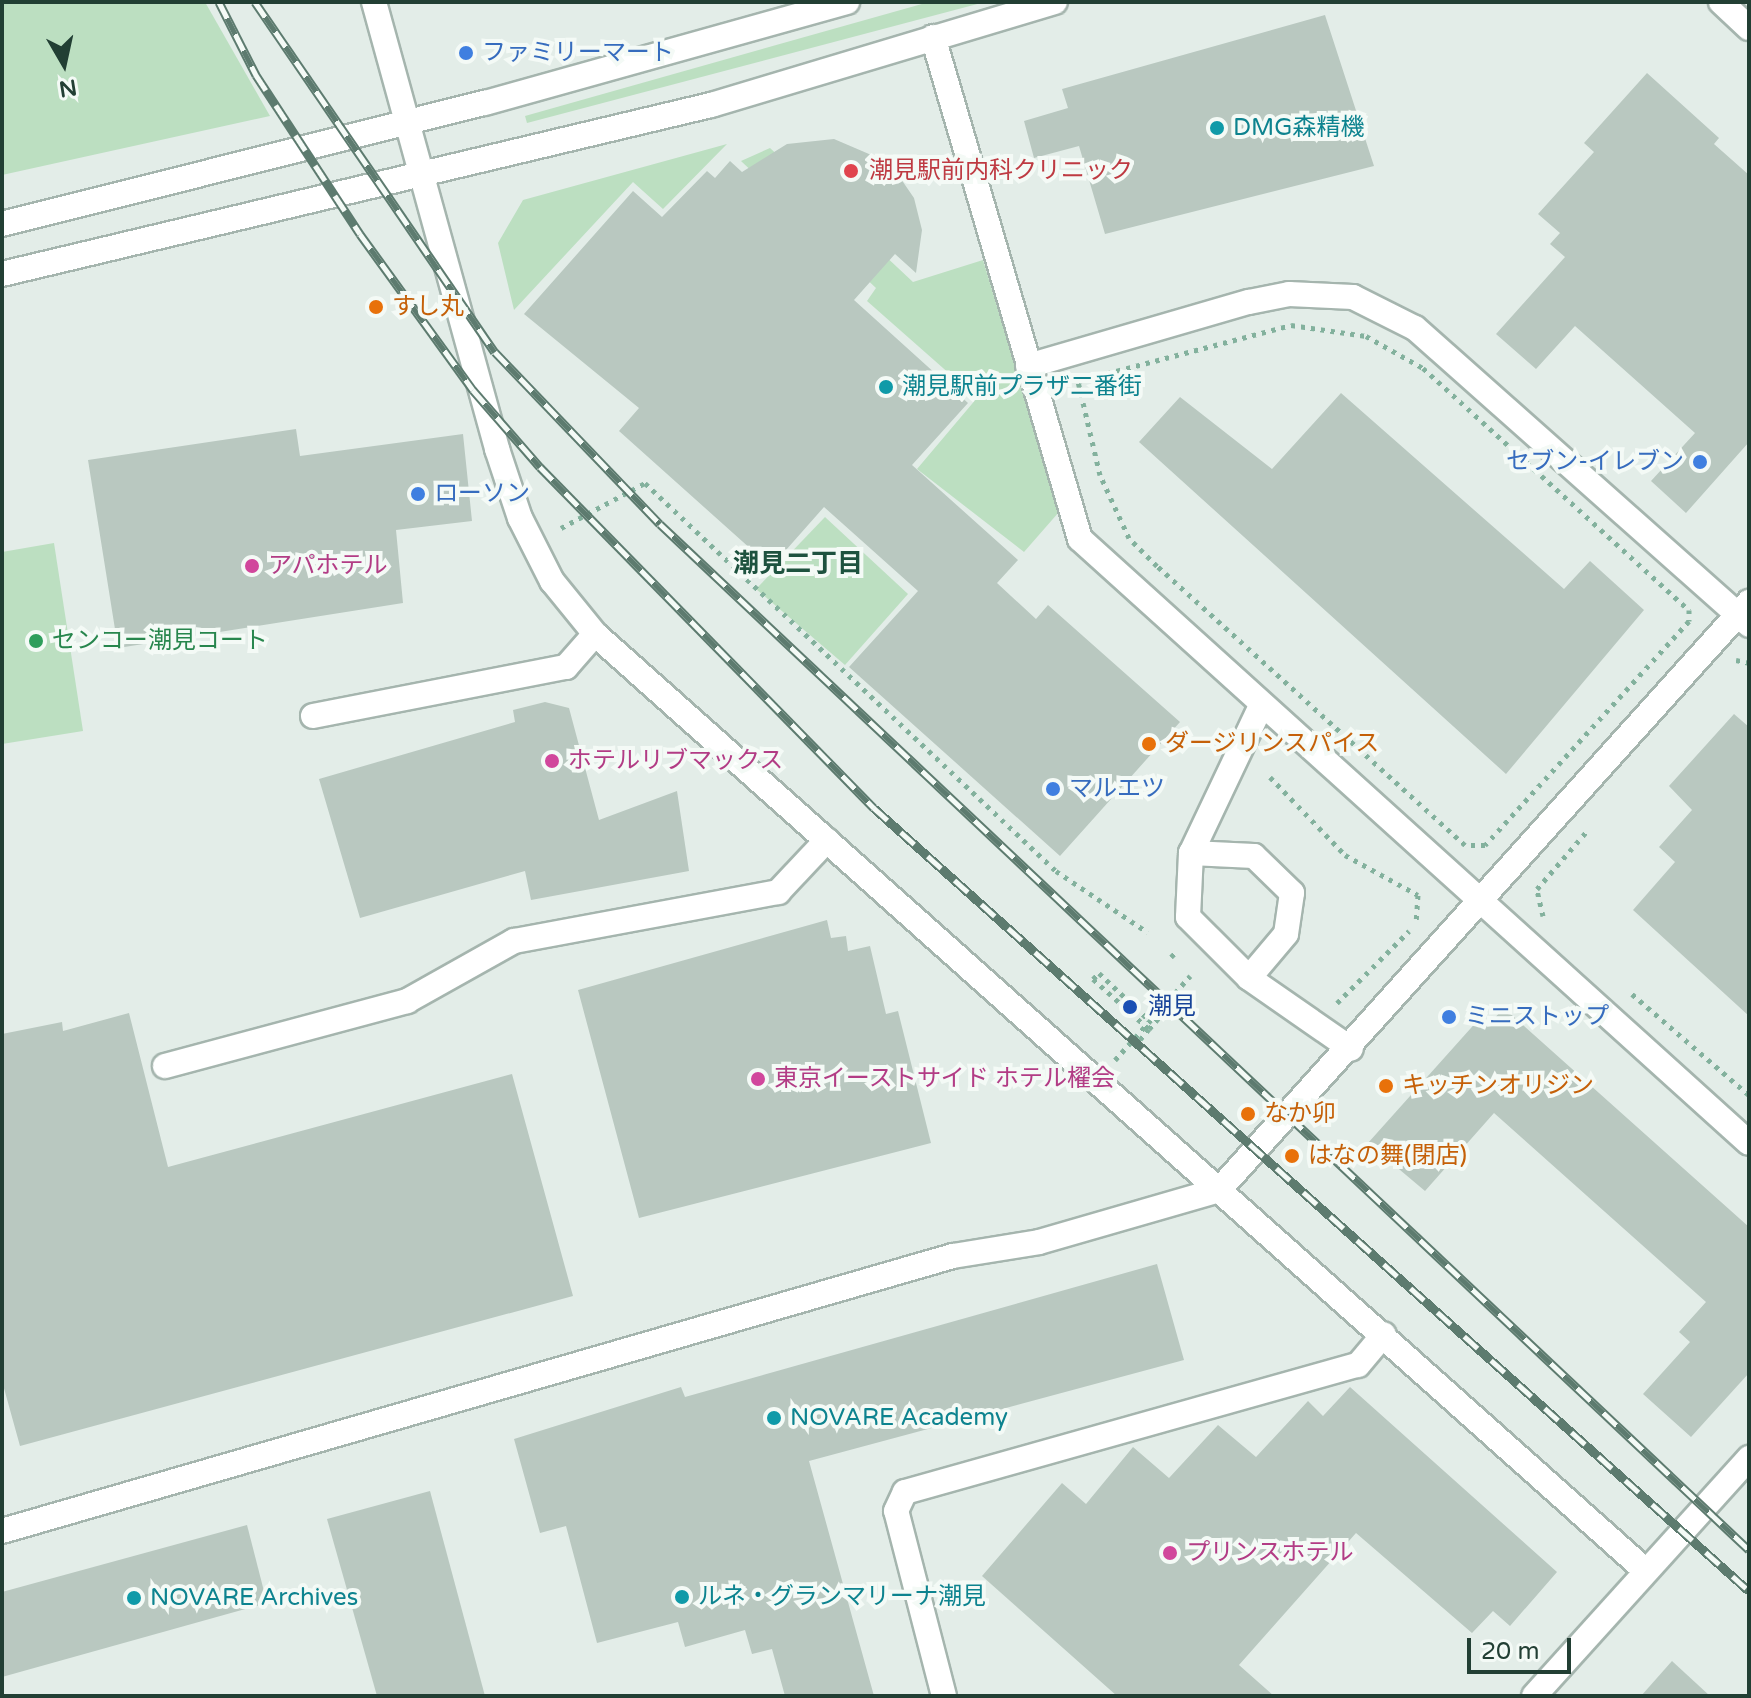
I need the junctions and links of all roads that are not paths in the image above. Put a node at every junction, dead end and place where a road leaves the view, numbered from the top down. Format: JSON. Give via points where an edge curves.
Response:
{"nodes":[{"id":1,"x":374,"y":2,"type":"edge"},
{"id":2,"x":847,"y":2,"type":"edge"},
{"id":3,"x":1055,"y":2,"type":"edge"},
{"id":4,"x":1721,"y":2,"type":"edge"},
{"id":5,"x":1749,"y":28,"type":"edge"},
{"id":6,"x":933,"y":37,"type":"junction"},
{"id":7,"x":407,"y":124,"type":"junction"},
{"id":8,"x":422,"y":176,"type":"junction"},
{"id":9,"x":2,"y":224,"type":"edge"},
{"id":10,"x":2,"y":274,"type":"edge"},
{"id":11,"x":1028,"y":366,"type":"junction"},
{"id":12,"x":1745,"y":614,"type":"edge"},
{"id":13,"x":595,"y":634,"type":"junction"},
{"id":14,"x":1260,"y":708,"type":"junction"},
{"id":15,"x":313,"y":716,"type":"dead end"},
{"id":16,"x":827,"y":840,"type":"junction"},
{"id":17,"x":1191,"y":853,"type":"junction"},
{"id":18,"x":1479,"y":904,"type":"junction"},
{"id":19,"x":1249,"y":978,"type":"junction"},
{"id":20,"x":1351,"y":1049,"type":"junction"},
{"id":21,"x":165,"y":1066,"type":"dead end"},
{"id":22,"x":1749,"y":1143,"type":"edge"},
{"id":23,"x":1219,"y":1190,"type":"junction"},
{"id":24,"x":1384,"y":1334,"type":"junction"},
{"id":25,"x":1749,"y":1458,"type":"edge"},
{"id":26,"x":2,"y":1531,"type":"edge"},
{"id":27,"x":1646,"y":1571,"type":"junction"},
{"id":28,"x":944,"y":1696,"type":"edge"},
{"id":29,"x":1534,"y":1696,"type":"edge"}],
"edges":[{"from":1,"to":7,"type":"street"},
{"from":2,"to":7,"type":"street"},
{"from":3,"to":6,"type":"street"},
{"from":4,"to":5,"type":"street"},
{"from":6,"to":8,"type":"street","via":[[711,105]]},
{"from":6,"to":11,"type":"street"},
{"from":7,"to":8,"type":"street"},
{"from":7,"to":9,"type":"street"},
{"from":8,"to":10,"type":"street"},
{"from":8,"to":13,"type":"street","via":[[520,518],[552,581]]},
{"from":11,"to":12,"type":"street","via":[[1249,302],[1289,294],[1353,297],[1415,328]]},
{"from":11,"to":14,"type":"street","via":[[1080,539]]},
{"from":12,"to":18,"type":"street"},
{"from":13,"to":15,"type":"street","via":[[566,667]]},
{"from":13,"to":16,"type":"street"},
{"from":14,"to":17,"type":"street"},
{"from":14,"to":18,"type":"street"},
{"from":16,"to":21,"type":"street","via":[[778,892],[514,941],[407,1001]]},
{"from":16,"to":23,"type":"street"},
{"from":17,"to":19,"type":"street","via":[[1188,917]]},
{"from":17,"to":19,"type":"street","via":[[1254,856],[1292,893],[1286,934]]},
{"from":18,"to":20,"type":"street"},
{"from":18,"to":22,"type":"street"},
{"from":19,"to":20,"type":"street"},
{"from":20,"to":23,"type":"street"},
{"from":23,"to":24,"type":"street"},
{"from":23,"to":26,"type":"street","via":[[1039,1242],[953,1256]]},
{"from":24,"to":27,"type":"street"},
{"from":24,"to":28,"type":"street","via":[[1358,1365],[905,1492],[896,1511]]},
{"from":25,"to":27,"type":"street"},
{"from":27,"to":29,"type":"street"}]}
